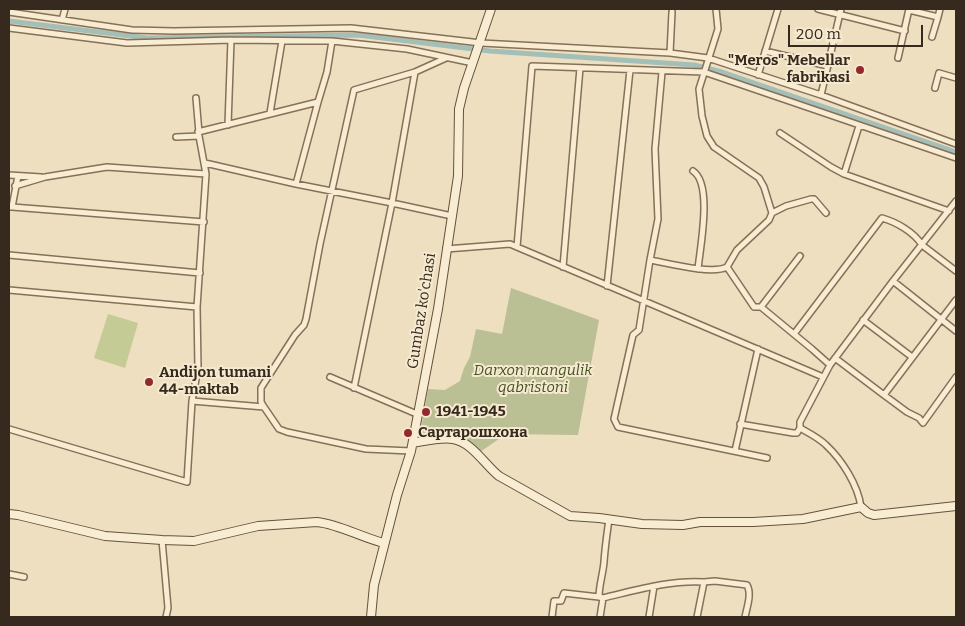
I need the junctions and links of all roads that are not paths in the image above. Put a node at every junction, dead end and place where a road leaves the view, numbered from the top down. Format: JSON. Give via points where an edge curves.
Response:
{"nodes":[{"id":1,"x":65,"y":9,"type":"edge"},
{"id":2,"x":491,"y":9,"type":"edge"},
{"id":3,"x":716,"y":9,"type":"edge"},
{"id":4,"x":778,"y":9,"type":"edge"},
{"id":5,"x":818,"y":9,"type":"edge"},
{"id":6,"x":940,"y":9,"type":"edge"},
{"id":7,"x":909,"y":10,"type":"edge"},
{"id":8,"x":9,"y":12,"type":"edge"},
{"id":9,"x":672,"y":12,"type":"dead end"},
{"id":10,"x":840,"y":12,"type":"edge"},
{"id":11,"x":938,"y":17,"type":"junction"},
{"id":12,"x":62,"y":20,"type":"junction"},
{"id":13,"x":9,"y":28,"type":"edge"},
{"id":14,"x":905,"y":31,"type":"junction"},
{"id":15,"x":932,"y":36,"type":"dead end"},
{"id":16,"x":231,"y":40,"type":"junction"},
{"id":17,"x":282,"y":41,"type":"junction"},
{"id":18,"x":332,"y":41,"type":"junction"},
{"id":19,"x":481,"y":43,"type":"junction"},
{"id":20,"x":765,"y":51,"type":"junction"},
{"id":21,"x":670,"y":53,"type":"junction"},
{"id":22,"x":446,"y":58,"type":"junction"},
{"id":23,"x":898,"y":58,"type":"dead end"},
{"id":24,"x":475,"y":59,"type":"junction"},
{"id":25,"x":708,"y":59,"type":"junction"},
{"id":26,"x":828,"y":66,"type":"junction"},
{"id":27,"x":580,"y":68,"type":"junction"},
{"id":28,"x":630,"y":70,"type":"junction"},
{"id":29,"x":705,"y":70,"type":"junction"},
{"id":30,"x":415,"y":72,"type":"junction"},
{"id":31,"x":662,"y":72,"type":"junction"},
{"id":32,"x":758,"y":75,"type":"junction"},
{"id":33,"x":956,"y":78,"type":"edge"},
{"id":34,"x":935,"y":88,"type":"dead end"},
{"id":35,"x":821,"y":95,"type":"junction"},
{"id":36,"x":196,"y":98,"type":"dead end"},
{"id":37,"x":318,"y":102,"type":"junction"},
{"id":38,"x":270,"y":114,"type":"junction"},
{"id":39,"x":228,"y":124,"type":"junction"},
{"id":40,"x":859,"y":126,"type":"junction"},
{"id":41,"x":780,"y":133,"type":"dead end"},
{"id":42,"x":199,"y":134,"type":"junction"},
{"id":43,"x":176,"y":137,"type":"dead end"},
{"id":44,"x":956,"y":144,"type":"edge"},
{"id":45,"x":956,"y":158,"type":"edge"},
{"id":46,"x":205,"y":163,"type":"junction"},
{"id":47,"x":693,"y":171,"type":"dead end"},
{"id":48,"x":206,"y":174,"type":"junction"},
{"id":49,"x":844,"y":174,"type":"junction"},
{"id":50,"x":9,"y":175,"type":"edge"},
{"id":51,"x":18,"y":176,"type":"junction"},
{"id":52,"x":45,"y":177,"type":"junction"},
{"id":53,"x":296,"y":184,"type":"junction"},
{"id":54,"x":15,"y":186,"type":"junction"},
{"id":55,"x":332,"y":190,"type":"junction"},
{"id":56,"x":956,"y":201,"type":"edge"},
{"id":57,"x":392,"y":203,"type":"junction"},
{"id":58,"x":10,"y":207,"type":"edge"},
{"id":59,"x":952,"y":210,"type":"edge"},
{"id":60,"x":772,"y":213,"type":"junction"},
{"id":61,"x":826,"y":213,"type":"dead end"},
{"id":62,"x":452,"y":216,"type":"junction"},
{"id":63,"x":204,"y":222,"type":"junction"},
{"id":64,"x":922,"y":245,"type":"junction"},
{"id":65,"x":517,"y":247,"type":"junction"},
{"id":66,"x":446,"y":249,"type":"junction"},
{"id":67,"x":9,"y":255,"type":"edge"},
{"id":68,"x":800,"y":256,"type":"dead end"},
{"id":69,"x":650,"y":260,"type":"junction"},
{"id":70,"x":562,"y":267,"type":"junction"},
{"id":71,"x":726,"y":267,"type":"junction"},
{"id":72,"x":698,"y":269,"type":"junction"},
{"id":73,"x":956,"y":271,"type":"edge"},
{"id":74,"x":200,"y":273,"type":"junction"},
{"id":75,"x":893,"y":281,"type":"junction"},
{"id":76,"x":607,"y":286,"type":"junction"},
{"id":77,"x":9,"y":290,"type":"edge"},
{"id":78,"x":956,"y":300,"type":"edge"},
{"id":79,"x":643,"y":301,"type":"junction"},
{"id":80,"x":197,"y":307,"type":"junction"},
{"id":81,"x":761,"y":307,"type":"junction"},
{"id":82,"x":862,"y":320,"type":"junction"},
{"id":83,"x":941,"y":320,"type":"junction"},
{"id":84,"x":956,"y":330,"type":"edge"},
{"id":85,"x":794,"y":334,"type":"junction"},
{"id":86,"x":758,"y":349,"type":"junction"},
{"id":87,"x":912,"y":357,"type":"junction"},
{"id":88,"x":835,"y":358,"type":"junction"},
{"id":89,"x":830,"y":365,"type":"junction"},
{"id":90,"x":330,"y":377,"type":"dead end"},
{"id":91,"x":823,"y":377,"type":"junction"},
{"id":92,"x":956,"y":377,"type":"edge"},
{"id":93,"x":354,"y":388,"type":"junction"},
{"id":94,"x":884,"y":395,"type":"junction"},
{"id":95,"x":192,"y":401,"type":"junction"},
{"id":96,"x":264,"y":407,"type":"junction"},
{"id":97,"x":419,"y":415,"type":"junction"},
{"id":98,"x":740,"y":424,"type":"junction"},
{"id":99,"x":800,"y":428,"type":"junction"},
{"id":100,"x":9,"y":429,"type":"edge"},
{"id":101,"x":412,"y":447,"type":"junction"},
{"id":102,"x":735,"y":451,"type":"junction"},
{"id":103,"x":767,"y":458,"type":"dead end"},
{"id":104,"x":956,"y":506,"type":"edge"},
{"id":105,"x":861,"y":507,"type":"junction"},
{"id":106,"x":9,"y":514,"type":"edge"},
{"id":107,"x":609,"y":519,"type":"junction"},
{"id":108,"x":162,"y":540,"type":"junction"},
{"id":109,"x":384,"y":544,"type":"junction"},
{"id":110,"x":9,"y":574,"type":"edge"},
{"id":111,"x":24,"y":577,"type":"dead end"},
{"id":112,"x":704,"y":582,"type":"junction"},
{"id":113,"x":654,"y":586,"type":"junction"},
{"id":114,"x":601,"y":598,"type":"junction"},
{"id":115,"x":166,"y":617,"type":"edge"},
{"id":116,"x":371,"y":617,"type":"edge"},
{"id":117,"x":552,"y":617,"type":"edge"},
{"id":118,"x":600,"y":617,"type":"edge"},
{"id":119,"x":648,"y":617,"type":"edge"},
{"id":120,"x":697,"y":617,"type":"edge"},
{"id":121,"x":745,"y":617,"type":"edge"}],
"edges":[{"from":1,"to":12,"type":"street"},
{"from":2,"to":19,"type":"street","name":"Gumbaz ko'chasi"},
{"from":3,"to":25,"type":"street","via":[[718,29]]},
{"from":4,"to":20,"type":"street"},
{"from":5,"to":10,"type":"street"},
{"from":6,"to":11,"type":"street"},
{"from":7,"to":11,"type":"street"},
{"from":7,"to":14,"type":"street"},
{"from":8,"to":12,"type":"street"},
{"from":9,"to":21,"type":"street"},
{"from":10,"to":14,"type":"street"},
{"from":10,"to":26,"type":"street"},
{"from":11,"to":15,"type":"street"},
{"from":12,"to":19,"type":"street","via":[[132,30],[351,28]]},
{"from":13,"to":16,"type":"street","via":[[127,43]]},
{"from":14,"to":23,"type":"street"},
{"from":16,"to":17,"type":"street"},
{"from":16,"to":39,"type":"street"},
{"from":17,"to":18,"type":"street"},
{"from":17,"to":38,"type":"street"},
{"from":18,"to":22,"type":"street","via":[[407,49]]},
{"from":18,"to":37,"type":"street"},
{"from":19,"to":21,"type":"street"},
{"from":19,"to":24,"type":"street","name":"Gumbaz ko'chasi"},
{"from":20,"to":26,"type":"street"},
{"from":20,"to":32,"type":"street"},
{"from":21,"to":25,"type":"street"},
{"from":22,"to":24,"type":"street"},
{"from":22,"to":30,"type":"street"},
{"from":24,"to":62,"type":"street","name":"Gumbaz ko'chasi","via":[[459,109],[458,176]]},
{"from":25,"to":29,"type":"street"},
{"from":25,"to":32,"type":"street"},
{"from":26,"to":35,"type":"street"},
{"from":27,"to":28,"type":"street"},
{"from":27,"to":65,"type":"street","via":[[532,63]]},
{"from":27,"to":70,"type":"street"},
{"from":28,"to":31,"type":"street"},
{"from":28,"to":76,"type":"street"},
{"from":29,"to":31,"type":"street"},
{"from":29,"to":40,"type":"street"},
{"from":29,"to":60,"type":"street","via":[[699,89],[707,136],[714,147],[759,178]]},
{"from":30,"to":55,"type":"street","via":[[354,90]]},
{"from":30,"to":57,"type":"street"},
{"from":31,"to":69,"type":"street","via":[[655,149],[658,219]]},
{"from":32,"to":35,"type":"street"},
{"from":33,"to":34,"type":"street","via":[[939,73]]},
{"from":35,"to":44,"type":"street"},
{"from":36,"to":42,"type":"street"},
{"from":37,"to":38,"type":"street"},
{"from":37,"to":53,"type":"street"},
{"from":38,"to":39,"type":"street"},
{"from":39,"to":42,"type":"street"},
{"from":40,"to":45,"type":"street"},
{"from":40,"to":49,"type":"street"},
{"from":41,"to":49,"type":"street"},
{"from":42,"to":43,"type":"street"},
{"from":42,"to":46,"type":"street"},
{"from":46,"to":48,"type":"street"},
{"from":46,"to":53,"type":"street"},
{"from":47,"to":72,"type":"street","via":[[702,189],[703,224]]},
{"from":48,"to":52,"type":"street","via":[[108,167]]},
{"from":48,"to":63,"type":"street"},
{"from":49,"to":59,"type":"street"},
{"from":50,"to":51,"type":"street"},
{"from":51,"to":52,"type":"street"},
{"from":51,"to":54,"type":"street"},
{"from":52,"to":54,"type":"street"},
{"from":53,"to":55,"type":"street"},
{"from":54,"to":58,"type":"street"},
{"from":55,"to":57,"type":"street"},
{"from":55,"to":96,"type":"street","via":[[306,319],[261,388]]},
{"from":56,"to":59,"type":"street"},
{"from":57,"to":62,"type":"street"},
{"from":57,"to":93,"type":"street"},
{"from":58,"to":63,"type":"street"},
{"from":59,"to":64,"type":"street"},
{"from":60,"to":61,"type":"street","via":[[811,199]]},
{"from":60,"to":71,"type":"street","via":[[769,220],[737,250]]},
{"from":62,"to":66,"type":"street","name":"Gumbaz ko'chasi"},
{"from":63,"to":74,"type":"street"},
{"from":64,"to":73,"type":"street"},
{"from":64,"to":75,"type":"street"},
{"from":64,"to":85,"type":"street","via":[[905,229],[880,219]]},
{"from":65,"to":66,"type":"street","via":[[510,244]]},
{"from":65,"to":70,"type":"street"},
{"from":66,"to":97,"type":"street","name":"Gumbaz ko'chasi"},
{"from":67,"to":74,"type":"street"},
{"from":68,"to":81,"type":"street"},
{"from":69,"to":72,"type":"street"},
{"from":69,"to":79,"type":"street"},
{"from":70,"to":76,"type":"street"},
{"from":71,"to":72,"type":"street"},
{"from":71,"to":81,"type":"street","via":[[752,305]]},
{"from":74,"to":80,"type":"street"},
{"from":75,"to":82,"type":"street"},
{"from":75,"to":83,"type":"street"},
{"from":76,"to":79,"type":"street"},
{"from":77,"to":80,"type":"street"},
{"from":78,"to":83,"type":"street"},
{"from":79,"to":86,"type":"street"},
{"from":79,"to":102,"type":"street","via":[[639,330],[633,335],[616,404],[615,425]]},
{"from":80,"to":95,"type":"street","via":[[198,368]]},
{"from":81,"to":85,"type":"street"},
{"from":82,"to":87,"type":"street"},
{"from":82,"to":88,"type":"street"},
{"from":83,"to":84,"type":"street"},
{"from":83,"to":87,"type":"street"},
{"from":85,"to":89,"type":"street"},
{"from":86,"to":91,"type":"street"},
{"from":86,"to":98,"type":"street"},
{"from":87,"to":94,"type":"street"},
{"from":88,"to":89,"type":"street"},
{"from":88,"to":94,"type":"street"},
{"from":89,"to":91,"type":"street"},
{"from":90,"to":93,"type":"street"},
{"from":91,"to":99,"type":"street","via":[[802,417]]},
{"from":92,"to":94,"type":"street","via":[[923,423]]},
{"from":93,"to":97,"type":"street"},
{"from":95,"to":96,"type":"street"},
{"from":95,"to":100,"type":"street","via":[[188,482]]},
{"from":96,"to":101,"type":"street","via":[[279,429],[287,432],[366,450]]},
{"from":97,"to":101,"type":"street","name":"Gumbaz ko'chasi"},
{"from":98,"to":99,"type":"street","via":[[793,433]]},
{"from":98,"to":102,"type":"street"},
{"from":99,"to":105,"type":"street","via":[[826,445],[840,461]]},
{"from":101,"to":107,"type":"street","via":[[457,440],[476,452],[499,476],[563,514],[576,518]]},
{"from":101,"to":109,"type":"street","name":"Gumbaz ko'chasi"},
{"from":102,"to":103,"type":"street"},
{"from":104,"to":105,"type":"street","via":[[874,515]]},
{"from":105,"to":107,"type":"street","via":[[803,519],[753,522],[717,521],[683,525]]},
{"from":106,"to":108,"type":"street","via":[[105,536]]},
{"from":107,"to":114,"type":"street","via":[[600,583]]},
{"from":108,"to":109,"type":"street","via":[[194,541],[258,526],[317,522]]},
{"from":108,"to":115,"type":"street"},
{"from":109,"to":116,"type":"street","name":"Gumbaz ko'chasi","via":[[374,584]]},
{"from":110,"to":111,"type":"street"},
{"from":112,"to":113,"type":"street"},
{"from":112,"to":120,"type":"street"},
{"from":112,"to":121,"type":"street","via":[[747,585],[749,595]]},
{"from":113,"to":114,"type":"street"},
{"from":113,"to":119,"type":"street"},
{"from":114,"to":117,"type":"street","via":[[564,593],[561,601],[554,601]]},
{"from":114,"to":118,"type":"street"}]}
